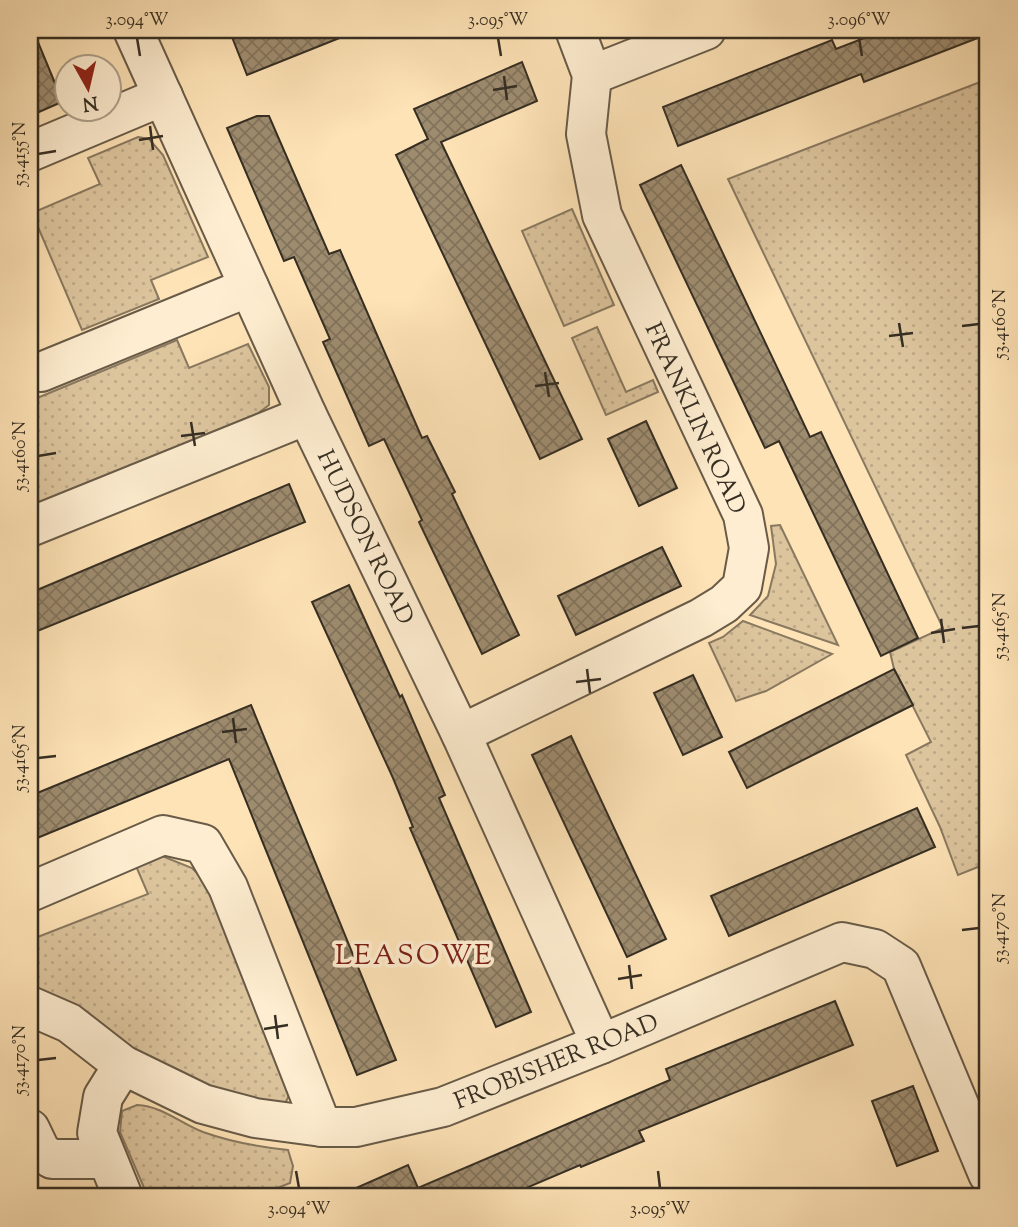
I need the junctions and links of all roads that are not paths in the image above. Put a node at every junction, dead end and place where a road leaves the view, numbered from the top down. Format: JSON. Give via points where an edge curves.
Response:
{"nodes":[{"id":1,"x":133,"y":30,"type":"edge"},
{"id":2,"x":575,"y":30,"type":"edge"},
{"id":3,"x":706,"y":30,"type":"edge"},
{"id":4,"x":592,"y":75,"type":"junction"},
{"id":5,"x":163,"y":96,"type":"junction"},
{"id":6,"x":30,"y":152,"type":"edge"},
{"id":7,"x":249,"y":287,"type":"junction"},
{"id":8,"x":41,"y":372,"type":"dead end"},
{"id":9,"x":307,"y":415,"type":"junction"},
{"id":10,"x":30,"y":527,"type":"edge"},
{"id":11,"x":461,"y":734,"type":"junction"},
{"id":12,"x":30,"y":892,"type":"edge"},
{"id":13,"x":30,"y":1006,"type":"edge"},
{"id":14,"x":601,"y":1044,"type":"junction"},
{"id":15,"x":123,"y":1065,"type":"junction"},
{"id":16,"x":322,"y":1127,"type":"junction"},
{"id":17,"x":30,"y":1129,"type":"edge"},
{"id":18,"x":107,"y":1159,"type":"junction"},
{"id":19,"x":988,"y":1174,"type":"edge"},
{"id":20,"x":123,"y":1197,"type":"edge"}],
"edges":[{"from":1,"to":5,"type":"street","name":"HUDSON ROAD"},
{"from":2,"to":4,"type":"street","name":"FRANKLIN ROAD"},
{"from":3,"to":4,"type":"street"},
{"from":4,"to":11,"type":"street","name":"FRANKLIN ROAD","via":[[586,134],[602,215],[743,515],[749,548],[742,587],[701,618]]},
{"from":5,"to":6,"type":"street"},
{"from":5,"to":7,"type":"street","name":"HUDSON ROAD"},
{"from":7,"to":8,"type":"street"},
{"from":7,"to":9,"type":"street","name":"HUDSON ROAD"},
{"from":9,"to":10,"type":"street"},
{"from":9,"to":11,"type":"street","name":"HUDSON ROAD"},
{"from":11,"to":14,"type":"street","name":"HUDSON ROAD"},
{"from":12,"to":16,"type":"street","via":[[163,835],[203,844],[228,887]]},
{"from":13,"to":15,"type":"street","name":"FROBISHER ROAD","via":[[69,1023]]},
{"from":14,"to":16,"type":"street","name":"FROBISHER ROAD","via":[[443,1107],[356,1127]]},
{"from":14,"to":19,"type":"street","name":"FROBISHER ROAD","via":[[842,942],[875,949],[901,966]]},
{"from":15,"to":16,"type":"street","name":"FROBISHER ROAD","via":[[203,1104],[256,1118]]},
{"from":15,"to":18,"type":"street","via":[[103,1097],[97,1133]]},
{"from":17,"to":18,"type":"street","via":[[41,1152],[52,1159]]},
{"from":18,"to":20,"type":"street"}]}
